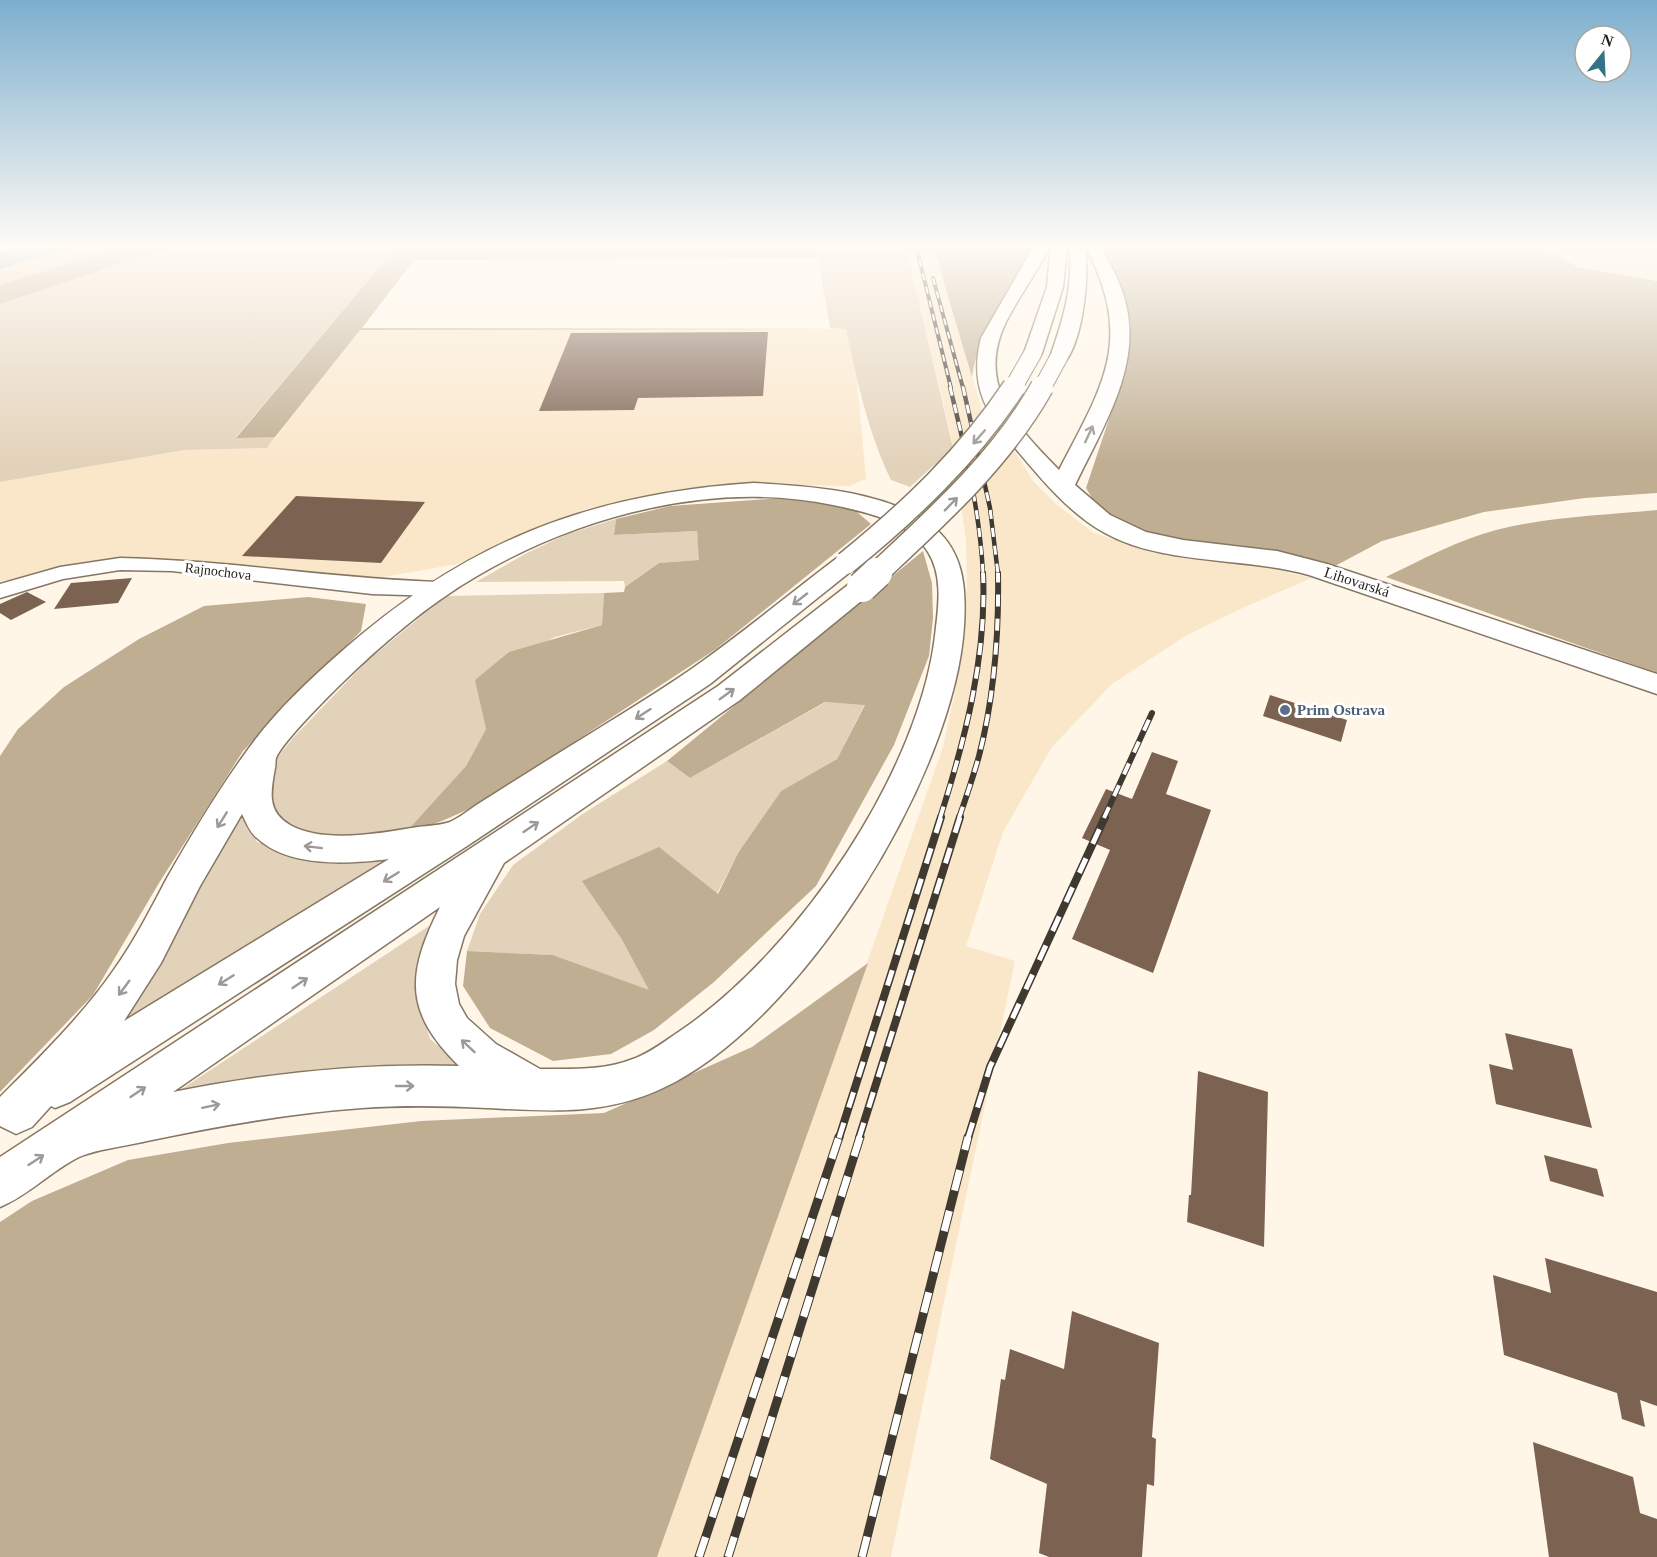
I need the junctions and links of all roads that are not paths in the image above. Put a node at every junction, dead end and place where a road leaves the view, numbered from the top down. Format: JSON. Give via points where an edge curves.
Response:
{"nodes":[{"id":1,"x":999,"y":319,"type":"edge"},
{"id":2,"x":1047,"y":319,"type":"edge"},
{"id":3,"x":1071,"y":319,"type":"edge"},
{"id":4,"x":1120,"y":319,"type":"edge"},
{"id":5,"x":1063,"y":486,"type":"junction"},
{"id":6,"x":854,"y":575,"type":"junction"},
{"id":7,"x":439,"y":589,"type":"junction"},
{"id":8,"x":0,"y":591,"type":"edge"},
{"id":9,"x":1655,"y":687,"type":"edge"},
{"id":10,"x":263,"y":752,"type":"junction"},
{"id":11,"x":455,"y":836,"type":"junction"},
{"id":12,"x":491,"y":855,"type":"junction"},
{"id":13,"x":535,"y":1089,"type":"junction"},
{"id":14,"x":8,"y":1117,"type":"edge"},
{"id":15,"x":72,"y":1136,"type":"junction"},
{"id":16,"x":0,"y":1184,"type":"edge"}],
"edges":[{"from":1,"to":5,"type":"main road","name":"Lihovarská","via":[[987,343],[990,393],[999,413]]},
{"from":2,"to":6,"type":"main road","one_way":true,"bridge":true,"via":[[1006,401],[982,434]]},
{"from":6,"to":3,"type":"main road","one_way":true,"bridge":true,"via":[[938,516],[1008,439],[1038,397],[1059,357]]},
{"from":5,"to":4,"type":"main road","one_way":true,"via":[[1116,366]]},
{"from":5,"to":9,"type":"main road","name":"Lihovarská","via":[[1099,518],[1141,539],[1255,555],[1318,569]]},
{"from":6,"to":11,"type":"main road","one_way":true},
{"from":12,"to":6,"type":"main road","one_way":true,"via":[[729,693]]},
{"from":7,"to":8,"type":"street","name":"Rajnochova","via":[[372,587],[171,565],[120,564],[60,573]]},
{"from":7,"to":10,"type":"main road","via":[[339,671]]},
{"from":7,"to":13,"type":"main road","via":[[519,544],[592,516],[663,500],[741,492],[821,496],[882,510],[931,538],[948,570],[952,613],[949,652],[928,726],[874,835],[796,948],[733,1015],[652,1072],[614,1085]]},
{"from":11,"to":10,"type":"main road","one_way":true,"via":[[353,848],[315,847],[286,840],[264,824],[256,809],[255,786]]},
{"from":10,"to":14,"type":"main road","one_way":true,"via":[[135,972],[91,1031]]},
{"from":11,"to":14,"type":"main road","one_way":true},
{"from":13,"to":12,"type":"main road","one_way":true,"via":[[469,1048],[445,1020],[435,996],[434,968],[442,941]]},
{"from":15,"to":12,"type":"main road","one_way":true},
{"from":15,"to":13,"type":"main road","one_way":true,"via":[[280,1094],[398,1086]]},
{"from":16,"to":15,"type":"main road","one_way":true}]}
